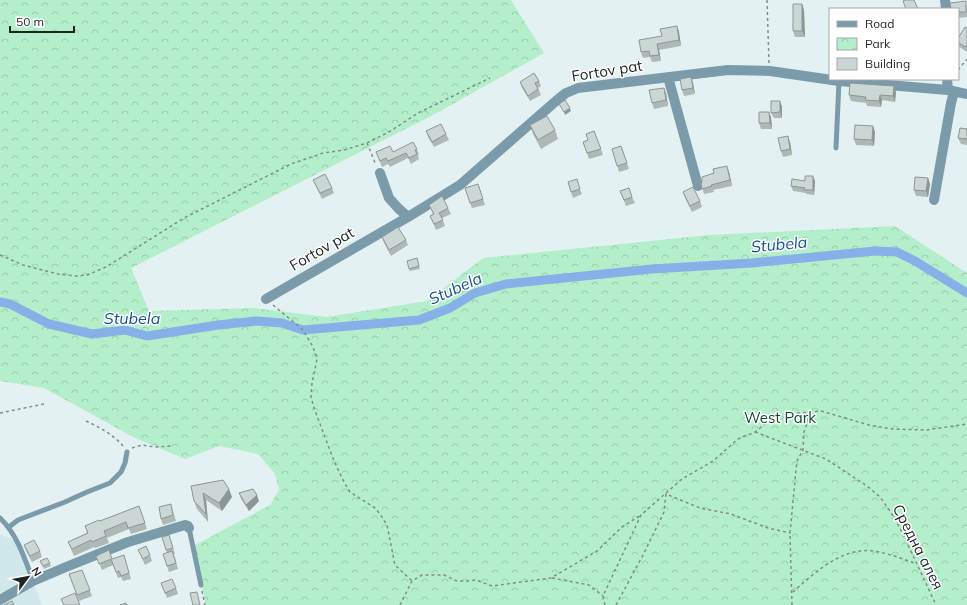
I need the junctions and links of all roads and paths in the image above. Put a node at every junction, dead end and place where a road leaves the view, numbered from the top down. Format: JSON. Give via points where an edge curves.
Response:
{"nodes":[{"id":1,"x":767,"y":0,"type":"edge"},
{"id":2,"x":967,"y":59,"type":"edge"},
{"id":3,"x":959,"y":69,"type":"edge"},
{"id":4,"x":770,"y":71,"type":"junction"},
{"id":5,"x":490,"y":78,"type":"dead end"},
{"id":6,"x":668,"y":78,"type":"junction"},
{"id":7,"x":829,"y":80,"type":"edge"},
{"id":8,"x":832,"y":80,"type":"edge"},
{"id":9,"x":947,"y":80,"type":"edge"},
{"id":10,"x":839,"y":81,"type":"junction"},
{"id":11,"x":951,"y":91,"type":"junction"},
{"id":12,"x":967,"y":94,"type":"edge"},
{"id":13,"x":367,"y":143,"type":"junction"},
{"id":14,"x":836,"y":148,"type":"dead end"},
{"id":15,"x":380,"y":173,"type":"joint"},
{"id":16,"x":698,"y":186,"type":"dead end"},
{"id":17,"x":934,"y":200,"type":"dead end"},
{"id":18,"x":408,"y":217,"type":"junction"},
{"id":19,"x":0,"y":255,"type":"edge"},
{"id":20,"x":266,"y":299,"type":"joint"},
{"id":21,"x":44,"y":404,"type":"dead end"},
{"id":22,"x":811,"y":412,"type":"junction"},
{"id":23,"x":0,"y":413,"type":"edge"},
{"id":24,"x":86,"y":421,"type":"dead end"},
{"id":25,"x":967,"y":424,"type":"edge"},
{"id":26,"x":755,"y":432,"type":"junction"},
{"id":27,"x":172,"y":446,"type":"dead end"},
{"id":28,"x":803,"y":450,"type":"junction"},
{"id":29,"x":127,"y":452,"type":"junction"},
{"id":30,"x":666,"y":494,"type":"junction"},
{"id":31,"x":641,"y":515,"type":"junction"},
{"id":32,"x":0,"y":518,"type":"edge"},
{"id":33,"x":9,"y":527,"type":"junction"},
{"id":34,"x":189,"y":528,"type":"joint"},
{"id":35,"x":790,"y":533,"type":"junction"},
{"id":36,"x":918,"y":564,"type":"junction"},
{"id":37,"x":551,"y":578,"type":"junction"},
{"id":38,"x":33,"y":581,"type":"junction"},
{"id":39,"x":412,"y":581,"type":"junction"},
{"id":40,"x":201,"y":585,"type":"joint"},
{"id":41,"x":793,"y":592,"type":"junction"},
{"id":42,"x":603,"y":596,"type":"junction"},
{"id":43,"x":0,"y":600,"type":"edge"},
{"id":44,"x":205,"y":605,"type":"edge"},
{"id":45,"x":400,"y":605,"type":"edge"},
{"id":46,"x":605,"y":605,"type":"edge"},
{"id":47,"x":616,"y":605,"type":"edge"},
{"id":48,"x":792,"y":605,"type":"edge"},
{"id":49,"x":936,"y":605,"type":"edge"}],
"edges":[{"from":1,"to":4,"type":"path"},
{"from":2,"to":3,"type":"path"},
{"from":4,"to":6,"type":"street","name":"Fortov pat","via":[[728,70]]},
{"from":4,"to":7,"type":"street","name":"Fortov pat"},
{"from":5,"to":13,"type":"path","via":[[418,113]]},
{"from":6,"to":16,"type":"street"},
{"from":6,"to":18,"type":"street","name":"Fortov pat","via":[[578,88],[566,93],[460,185]]},
{"from":8,"to":10,"type":"street","name":"Fortov pat"},
{"from":9,"to":11,"type":"street"},
{"from":10,"to":11,"type":"street","name":"Fortov pat"},
{"from":10,"to":14,"type":"lane"},
{"from":11,"to":12,"type":"street","name":"Fortov pat"},
{"from":11,"to":17,"type":"street"},
{"from":13,"to":15,"type":"path"},
{"from":13,"to":19,"type":"path","via":[[323,153],[291,164],[184,218],[106,267],[87,275],[58,274],[24,265]]},
{"from":15,"to":18,"type":"street","via":[[389,198]]},
{"from":18,"to":20,"type":"street","name":"Fortov pat"},
{"from":20,"to":39,"type":"path","via":[[303,330],[313,347],[317,359],[311,397],[342,480],[350,492],[380,514],[391,539],[394,565]]},
{"from":21,"to":23,"type":"path"},
{"from":22,"to":25,"type":"path","via":[[820,411],[892,429],[926,430]]},
{"from":22,"to":26,"type":"path","via":[[789,414],[770,420]]},
{"from":22,"to":28,"type":"path","via":[[804,432]]},
{"from":24,"to":29,"type":"path","via":[[116,438]]},
{"from":26,"to":28,"type":"path","name":"Средна алея"},
{"from":26,"to":30,"type":"path","via":[[738,438],[712,461],[682,480]]},
{"from":27,"to":29,"type":"path","via":[[142,445]]},
{"from":28,"to":35,"type":"path","via":[[797,461]]},
{"from":28,"to":36,"type":"path","name":"Средна алея","via":[[833,462],[880,497],[895,519]]},
{"from":29,"to":33,"type":"lane","via":[[121,472],[110,483],[18,520]]},
{"from":30,"to":31,"type":"path"},
{"from":30,"to":35,"type":"path","via":[[700,508],[731,514]]},
{"from":30,"to":47,"type":"path","via":[[664,512]]},
{"from":31,"to":37,"type":"path","via":[[622,527],[597,551]]},
{"from":31,"to":42,"type":"path"},
{"from":32,"to":33,"type":"lane"},
{"from":33,"to":38,"type":"lane","via":[[25,558]]},
{"from":34,"to":38,"type":"street","via":[[185,525],[128,542]]},
{"from":34,"to":40,"type":"lane"},
{"from":35,"to":41,"type":"path"},
{"from":36,"to":41,"type":"path","via":[[872,551],[853,552],[837,558]]},
{"from":36,"to":49,"type":"path","name":"Средна алея"},
{"from":37,"to":39,"type":"path","via":[[492,586],[476,580],[457,581],[444,575],[422,575]]},
{"from":37,"to":42,"type":"path","via":[[589,585]]},
{"from":38,"to":43,"type":"street"},
{"from":39,"to":45,"type":"path"},
{"from":40,"to":44,"type":"path"},
{"from":41,"to":48,"type":"path"},
{"from":42,"to":46,"type":"path"}]}
